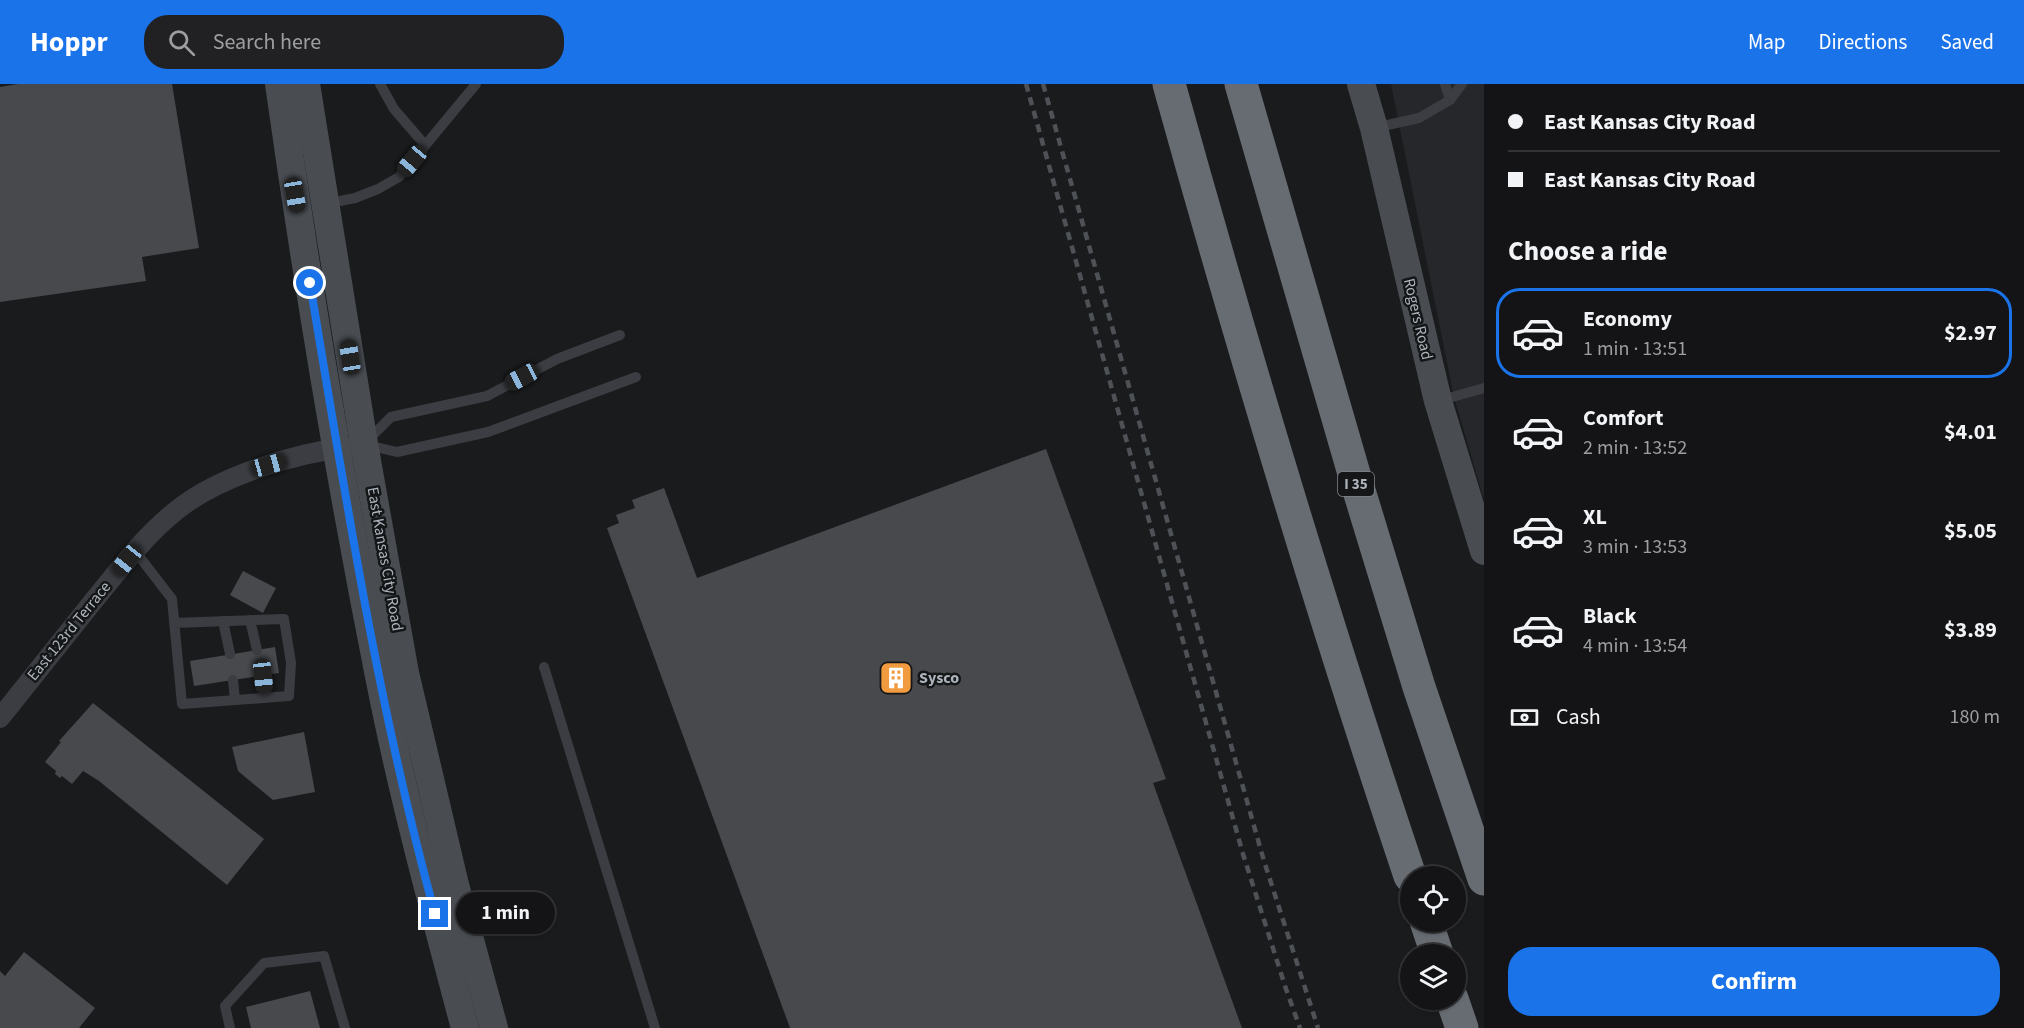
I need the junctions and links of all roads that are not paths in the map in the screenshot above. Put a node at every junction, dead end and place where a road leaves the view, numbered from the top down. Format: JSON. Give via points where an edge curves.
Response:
{"nodes":[{"id":1,"x":279,"y":84,"type":"edge"},
{"id":2,"x":306,"y":84,"type":"edge"},
{"id":3,"x":380,"y":84,"type":"edge"},
{"id":4,"x":476,"y":84,"type":"edge"},
{"id":5,"x":1169,"y":84,"type":"edge"},
{"id":6,"x":1241,"y":84,"type":"edge"},
{"id":7,"x":1361,"y":84,"type":"edge"},
{"id":8,"x":1445,"y":84,"type":"edge"},
{"id":9,"x":1462,"y":84,"type":"edge"},
{"id":10,"x":1450,"y":100,"type":"junction"},
{"id":11,"x":1374,"y":128,"type":"junction"},
{"id":12,"x":425,"y":145,"type":"junction"},
{"id":13,"x":325,"y":204,"type":"junction"},
{"id":14,"x":620,"y":335,"type":"dead end"},
{"id":15,"x":636,"y":377,"type":"dead end"},
{"id":16,"x":1484,"y":388,"type":"edge"},
{"id":17,"x":1438,"y":401,"type":"junction"},
{"id":18,"x":351,"y":446,"type":"junction"},
{"id":19,"x":135,"y":551,"type":"junction"},
{"id":20,"x":1484,"y":551,"type":"edge"},
{"id":21,"x":250,"y":620,"type":"junction"},
{"id":22,"x":223,"y":621,"type":"junction"},
{"id":23,"x":174,"y":622,"type":"junction"},
{"id":24,"x":257,"y":650,"type":"dead end"},
{"id":25,"x":230,"y":654,"type":"dead end"},
{"id":26,"x":544,"y":667,"type":"dead end"},
{"id":27,"x":263,"y":676,"type":"dead end"},
{"id":28,"x":233,"y":680,"type":"dead end"},
{"id":29,"x":265,"y":698,"type":"junction"},
{"id":30,"x":235,"y":700,"type":"junction"},
{"id":31,"x":0,"y":718,"type":"edge"},
{"id":32,"x":1407,"y":866,"type":"edge"},
{"id":33,"x":1484,"y":879,"type":"edge"},
{"id":34,"x":1456,"y":1010,"type":"edge"},
{"id":35,"x":230,"y":1028,"type":"edge"},
{"id":36,"x":345,"y":1028,"type":"edge"},
{"id":37,"x":465,"y":1028,"type":"edge"},
{"id":38,"x":494,"y":1028,"type":"edge"},
{"id":39,"x":655,"y":1028,"type":"edge"},
{"id":40,"x":1462,"y":1028,"type":"edge"}],
"edges":[{"from":1,"to":18,"type":"main road","name":"East Kansas City Road","via":[[292,178]]},
{"from":2,"to":13,"type":"main road","name":"East Kansas City Road"},
{"from":3,"to":12,"type":"lane","via":[[394,109]]},
{"from":4,"to":12,"type":"lane"},
{"from":5,"to":32,"type":"highway","via":[[1352,704]]},
{"from":6,"to":33,"type":"highway","number":"I 35","via":[[1360,495]]},
{"from":7,"to":11,"type":"main road","name":"Rogers Road"},
{"from":8,"to":10,"type":"lane"},
{"from":9,"to":10,"type":"lane"},
{"from":10,"to":11,"type":"lane","via":[[1419,118]]},
{"from":11,"to":17,"type":"main road","name":"Rogers Road"},
{"from":12,"to":13,"type":"lane","via":[[399,177],[355,198]]},
{"from":13,"to":18,"type":"main road","name":"East Kansas City Road"},
{"from":14,"to":18,"type":"lane","via":[[556,359],[487,396],[391,417]]},
{"from":15,"to":18,"type":"lane","via":[[488,432],[397,452]]},
{"from":16,"to":17,"type":"lane"},
{"from":17,"to":20,"type":"main road","name":"Rogers Road"},
{"from":18,"to":19,"type":"street","name":"East 123rd Terrace","via":[[269,465],[207,490],[178,509]]},
{"from":18,"to":37,"type":"main road","name":"East Kansas City Road","via":[[384,699],[428,891]]},
{"from":18,"to":38,"type":"main road","name":"East Kansas City Road","via":[[447,853]]},
{"from":19,"to":23,"type":"lane","via":[[172,600]]},
{"from":19,"to":31,"type":"street","name":"East 123rd Terrace"},
{"from":21,"to":22,"type":"lane"},
{"from":21,"to":24,"type":"lane"},
{"from":21,"to":29,"type":"lane","via":[[284,619],[291,663],[289,696]]},
{"from":22,"to":23,"type":"lane"},
{"from":22,"to":25,"type":"lane"},
{"from":23,"to":30,"type":"lane","via":[[182,704]]},
{"from":26,"to":39,"type":"lane"},
{"from":27,"to":29,"type":"lane"},
{"from":28,"to":30,"type":"lane"},
{"from":29,"to":30,"type":"lane"},
{"from":34,"to":40,"type":"highway"},
{"from":35,"to":36,"type":"lane","via":[[225,1006],[264,963],[324,956]]}]}
